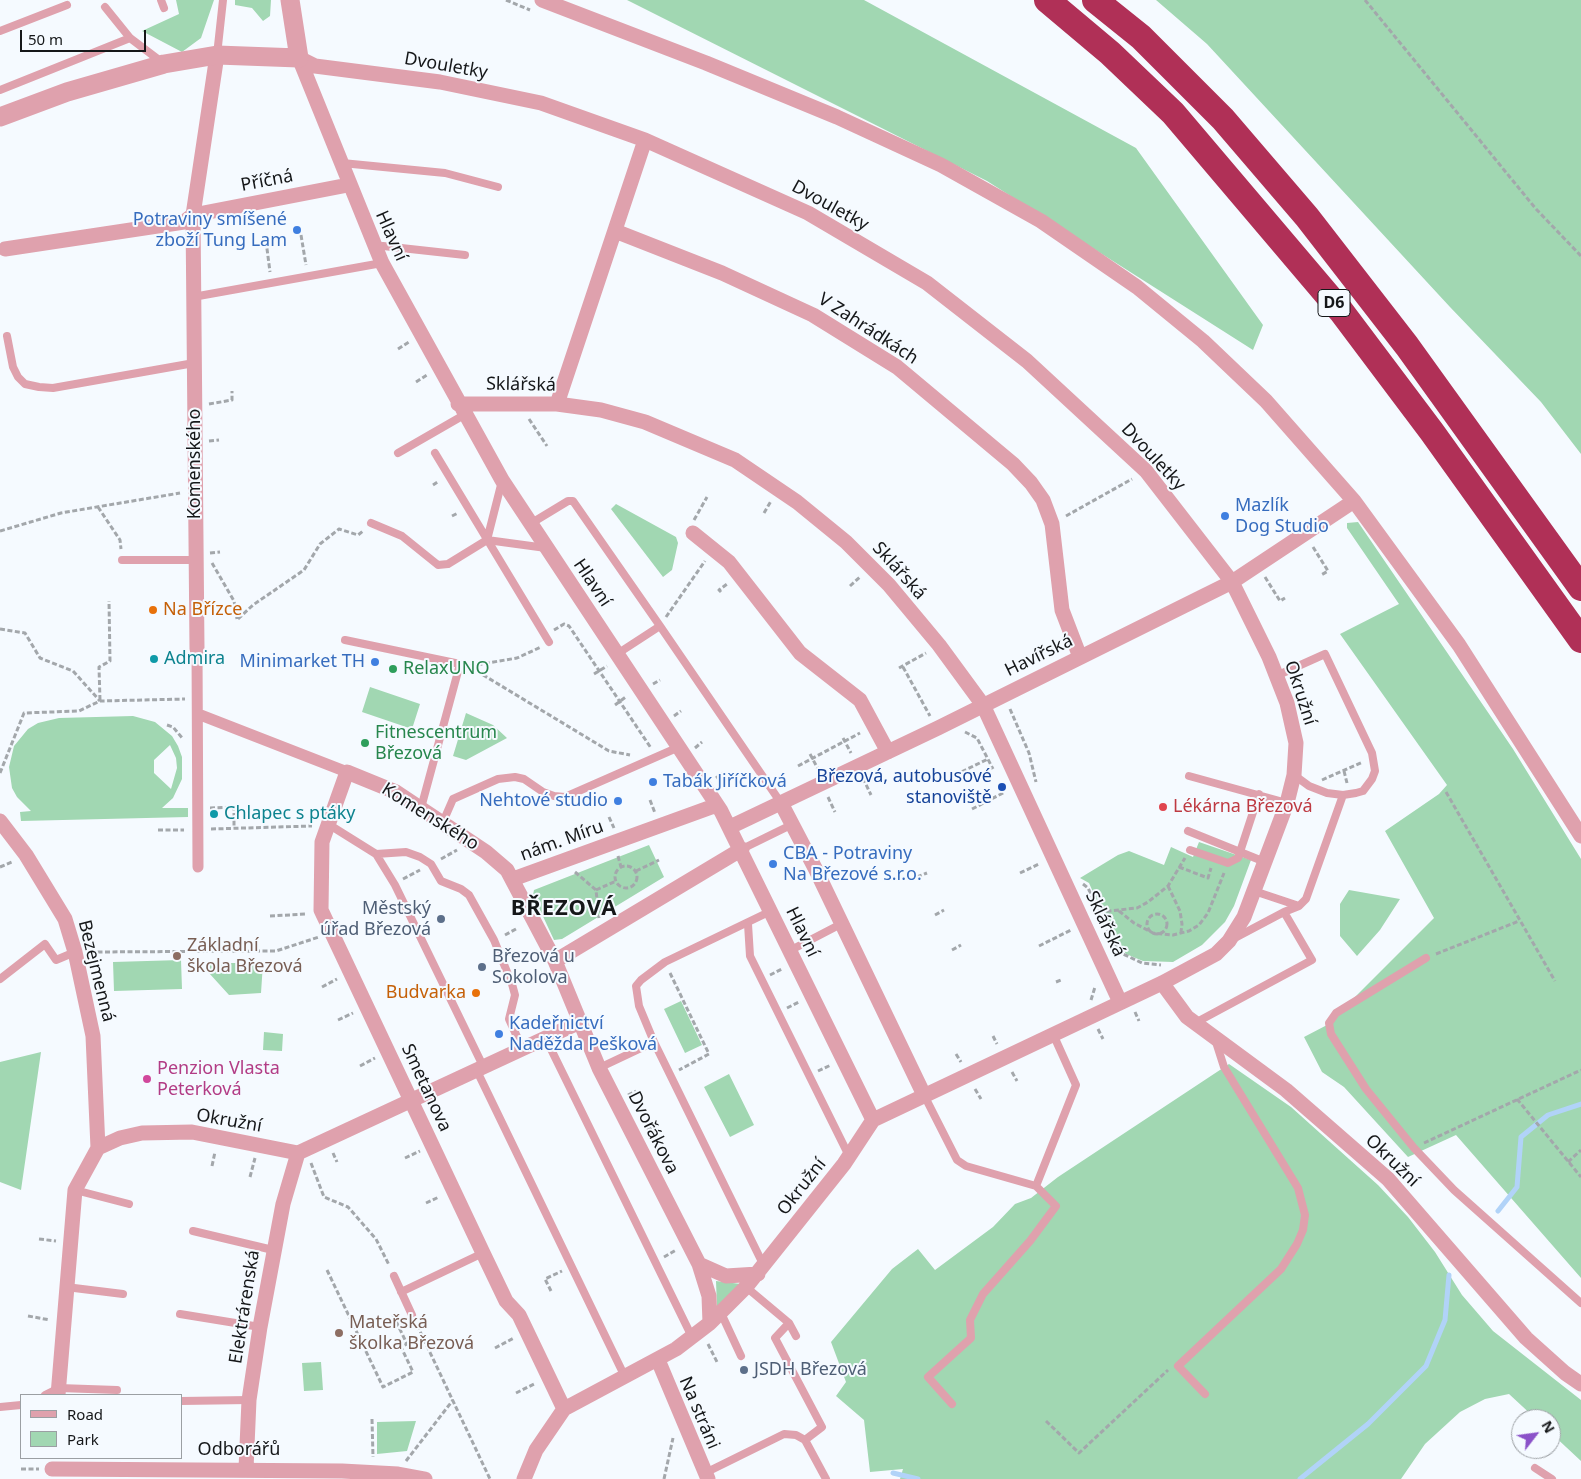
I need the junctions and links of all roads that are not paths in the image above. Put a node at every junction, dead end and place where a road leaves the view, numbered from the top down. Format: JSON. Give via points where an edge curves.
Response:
{"nodes":[{"id":1,"x":223,"y":0,"type":"edge"},
{"id":2,"x":542,"y":0,"type":"edge"},
{"id":3,"x":1047,"y":0,"type":"edge"},
{"id":4,"x":1095,"y":0,"type":"edge"},
{"id":5,"x":291,"y":2,"type":"edge"},
{"id":6,"x":67,"y":5,"type":"dead end"},
{"id":7,"x":104,"y":7,"type":"dead end"},
{"id":8,"x":0,"y":31,"type":"edge"},
{"id":9,"x":130,"y":38,"type":"junction"},
{"id":10,"x":217,"y":55,"type":"junction"},
{"id":11,"x":299,"y":58,"type":"junction"},
{"id":12,"x":164,"y":64,"type":"junction"},
{"id":13,"x":0,"y":90,"type":"edge"},
{"id":14,"x":0,"y":117,"type":"edge"},
{"id":15,"x":644,"y":140,"type":"junction"},
{"id":16,"x":340,"y":163,"type":"junction"},
{"id":17,"x":348,"y":185,"type":"junction"},
{"id":18,"x":498,"y":186,"type":"dead end"},
{"id":19,"x":193,"y":215,"type":"junction"},
{"id":20,"x":615,"y":231,"type":"junction"},
{"id":21,"x":374,"y":247,"type":"junction"},
{"id":22,"x":5,"y":249,"type":"dead end"},
{"id":23,"x":465,"y":255,"type":"dead end"},
{"id":24,"x":382,"y":263,"type":"junction"},
{"id":25,"x":193,"y":297,"type":"junction"},
{"id":26,"x":7,"y":336,"type":"dead end"},
{"id":27,"x":194,"y":363,"type":"junction"},
{"id":28,"x":557,"y":404,"type":"junction"},
{"id":29,"x":461,"y":410,"type":"junction"},
{"id":30,"x":398,"y":453,"type":"dead end"},
{"id":31,"x":435,"y":453,"type":"dead end"},
{"id":32,"x":502,"y":480,"type":"junction"},
{"id":33,"x":1354,"y":500,"type":"junction"},
{"id":34,"x":371,"y":523,"type":"road end"},
{"id":35,"x":530,"y":524,"type":"junction"},
{"id":36,"x":693,"y":533,"type":"road end"},
{"id":37,"x":486,"y":540,"type":"junction"},
{"id":38,"x":546,"y":548,"type":"junction"},
{"id":39,"x":122,"y":560,"type":"road end"},
{"id":40,"x":196,"y":560,"type":"junction"},
{"id":41,"x":1232,"y":582,"type":"junction"},
{"id":42,"x":1581,"y":588,"type":"edge"},
{"id":43,"x":660,"y":626,"type":"junction"},
{"id":44,"x":547,"y":639,"type":"road end"},
{"id":45,"x":345,"y":640,"type":"dead end"},
{"id":46,"x":1581,"y":640,"type":"edge"},
{"id":47,"x":197,"y":649,"type":"joint"},
{"id":48,"x":1080,"y":657,"type":"junction"},
{"id":49,"x":614,"y":658,"type":"junction"},
{"id":50,"x":1276,"y":676,"type":"junction"},
{"id":51,"x":983,"y":705,"type":"junction"},
{"id":52,"x":198,"y":714,"type":"junction"},
{"id":53,"x":686,"y":746,"type":"junction"},
{"id":54,"x":888,"y":752,"type":"junction"},
{"id":55,"x":347,"y":772,"type":"junction"},
{"id":56,"x":1294,"y":775,"type":"junction"},
{"id":57,"x":1189,"y":776,"type":"dead end"},
{"id":58,"x":1259,"y":794,"type":"junction"},
{"id":59,"x":1343,"y":795,"type":"junction"},
{"id":60,"x":1287,"y":803,"type":"junction"},
{"id":61,"x":781,"y":804,"type":"junction"},
{"id":62,"x":717,"y":805,"type":"junction"},
{"id":63,"x":421,"y":808,"type":"junction"},
{"id":64,"x":0,"y":821,"type":"edge"},
{"id":65,"x":442,"y":822,"type":"junction"},
{"id":66,"x":793,"y":824,"type":"junction"},
{"id":67,"x":323,"y":825,"type":"junction"},
{"id":68,"x":730,"y":827,"type":"junction"},
{"id":69,"x":1188,"y":831,"type":"dead end"},
{"id":70,"x":1581,"y":836,"type":"edge"},
{"id":71,"x":742,"y":850,"type":"junction"},
{"id":72,"x":1190,"y":850,"type":"road end"},
{"id":73,"x":1241,"y":851,"type":"junction"},
{"id":74,"x":376,"y":854,"type":"junction"},
{"id":75,"x":1265,"y":862,"type":"junction"},
{"id":76,"x":198,"y":867,"type":"dead end"},
{"id":77,"x":513,"y":879,"type":"junction"},
{"id":78,"x":1254,"y":891,"type":"junction"},
{"id":79,"x":1300,"y":906,"type":"junction"},
{"id":80,"x":771,"y":911,"type":"junction"},
{"id":81,"x":1284,"y":912,"type":"junction"},
{"id":82,"x":748,"y":924,"type":"junction"},
{"id":83,"x":841,"y":924,"type":"junction"},
{"id":84,"x":1229,"y":941,"type":"junction"},
{"id":85,"x":75,"y":952,"type":"junction"},
{"id":86,"x":785,"y":955,"type":"junction"},
{"id":87,"x":1426,"y":958,"type":"road end"},
{"id":88,"x":555,"y":960,"type":"junction"},
{"id":89,"x":0,"y":980,"type":"edge"},
{"id":90,"x":1162,"y":983,"type":"junction"},
{"id":91,"x":1120,"y":1002,"type":"junction"},
{"id":92,"x":580,"y":1022,"type":"junction"},
{"id":93,"x":1195,"y":1023,"type":"junction"},
{"id":94,"x":1053,"y":1034,"type":"junction"},
{"id":95,"x":1215,"y":1037,"type":"junction"},
{"id":96,"x":546,"y":1039,"type":"junction"},
{"id":97,"x":654,"y":1042,"type":"junction"},
{"id":98,"x":523,"y":1050,"type":"junction"},
{"id":99,"x":599,"y":1068,"type":"junction"},
{"id":100,"x":480,"y":1070,"type":"junction"},
{"id":101,"x":924,"y":1094,"type":"junction"},
{"id":102,"x":412,"y":1101,"type":"junction"},
{"id":103,"x":873,"y":1120,"type":"junction"},
{"id":104,"x":98,"y":1148,"type":"junction"},
{"id":105,"x":849,"y":1157,"type":"junction"},
{"id":106,"x":301,"y":1158,"type":"junction"},
{"id":107,"x":1036,"y":1186,"type":"junction"},
{"id":108,"x":75,"y":1190,"type":"junction"},
{"id":109,"x":129,"y":1204,"type":"dead end"},
{"id":110,"x":192,"y":1231,"type":"dead end"},
{"id":111,"x":273,"y":1250,"type":"junction"},
{"id":112,"x":482,"y":1253,"type":"junction"},
{"id":113,"x":699,"y":1264,"type":"junction"},
{"id":114,"x":761,"y":1270,"type":"junction"},
{"id":115,"x":394,"y":1276,"type":"road end"},
{"id":116,"x":66,"y":1286,"type":"junction"},
{"id":117,"x":746,"y":1287,"type":"junction"},
{"id":118,"x":401,"y":1292,"type":"junction"},
{"id":119,"x":123,"y":1294,"type":"dead end"},
{"id":120,"x":1581,"y":1304,"type":"edge"},
{"id":121,"x":180,"y":1314,"type":"dead end"},
{"id":122,"x":412,"y":1315,"type":"road end"},
{"id":123,"x":715,"y":1318,"type":"junction"},
{"id":124,"x":788,"y":1323,"type":"junction"},
{"id":125,"x":260,"y":1327,"type":"junction"},
{"id":126,"x":796,"y":1336,"type":"dead end"},
{"id":127,"x":692,"y":1337,"type":"junction"},
{"id":128,"x":741,"y":1356,"type":"dead end"},
{"id":129,"x":658,"y":1360,"type":"junction"},
{"id":130,"x":625,"y":1378,"type":"junction"},
{"id":131,"x":1581,"y":1384,"type":"edge"},
{"id":132,"x":116,"y":1390,"type":"dead end"},
{"id":133,"x":54,"y":1393,"type":"edge"},
{"id":134,"x":1205,"y":1394,"type":"dead end"},
{"id":135,"x":249,"y":1400,"type":"junction"},
{"id":136,"x":182,"y":1401,"type":"edge"},
{"id":137,"x":952,"y":1404,"type":"dead end"},
{"id":138,"x":20,"y":1405,"type":"edge"},
{"id":139,"x":0,"y":1407,"type":"edge"},
{"id":140,"x":564,"y":1409,"type":"junction"},
{"id":141,"x":805,"y":1440,"type":"junction"},
{"id":142,"x":1535,"y":1468,"type":"dead end"},
{"id":143,"x":52,"y":1469,"type":"edge"},
{"id":144,"x":246,"y":1469,"type":"junction"},
{"id":145,"x":706,"y":1476,"type":"edge"},
{"id":146,"x":425,"y":1479,"type":"edge"},
{"id":147,"x":524,"y":1479,"type":"edge"},
{"id":148,"x":826,"y":1479,"type":"edge"},
{"id":149,"x":1552,"y":1479,"type":"edge"}],
"edges":[{"from":1,"to":10,"type":"lane"},
{"from":2,"to":33,"type":"street","via":[[837,117],[941,165],[1041,221],[1137,287],[1203,341],[1266,401]]},
{"from":3,"to":46,"type":"highway","number":"D6","via":[[1173,112],[1342,311]]},
{"from":4,"to":42,"type":"highway","number":"D6","via":[[1140,37],[1223,119],[1307,217],[1407,346]]},
{"from":5,"to":11,"type":"street"},
{"from":6,"to":8,"type":"lane"},
{"from":7,"to":9,"type":"lane"},
{"from":9,"to":12,"type":"lane"},
{"from":9,"to":13,"type":"lane"},
{"from":10,"to":11,"type":"street"},
{"from":10,"to":12,"type":"street"},
{"from":10,"to":19,"type":"street","name":"Komenského"},
{"from":11,"to":15,"type":"street","name":"Dvouletky","via":[[315,66],[440,82],[541,103]]},
{"from":11,"to":16,"type":"street","name":"Hlavní"},
{"from":12,"to":14,"type":"street","via":[[67,92]]},
{"from":15,"to":20,"type":"street"},
{"from":15,"to":41,"type":"street","name":"Dvouletky","via":[[808,213],[927,283],[1027,361],[1146,471]]},
{"from":16,"to":17,"type":"street","name":"Hlavní"},
{"from":16,"to":18,"type":"lane","via":[[444,173]]},
{"from":17,"to":19,"type":"street","name":"Příčná"},
{"from":17,"to":21,"type":"street","name":"Hlavní"},
{"from":19,"to":22,"type":"street","via":[[184,222]]},
{"from":19,"to":25,"type":"street","name":"Komenského"},
{"from":20,"to":28,"type":"street"},
{"from":20,"to":48,"type":"street","name":"V Zahrádkách","via":[[722,273],[813,315],[896,367],[1013,464],[1043,500],[1052,524],[1062,610]]},
{"from":21,"to":23,"type":"lane"},
{"from":21,"to":24,"type":"street","name":"Hlavní"},
{"from":24,"to":25,"type":"lane"},
{"from":24,"to":29,"type":"street","name":"Hlavní"},
{"from":25,"to":27,"type":"street","name":"Komenského"},
{"from":26,"to":27,"type":"lane","via":[[18,377],[25,384],[39,387],[53,388]]},
{"from":27,"to":40,"type":"street","name":"Komenského"},
{"from":28,"to":29,"type":"street","name":"Sklářská"},
{"from":28,"to":51,"type":"street","name":"Sklářská","via":[[601,410],[645,422],[735,460],[775,486],[846,542],[888,584]]},
{"from":29,"to":30,"type":"lane"},
{"from":29,"to":32,"type":"street","name":"Hlavní"},
{"from":31,"to":37,"type":"lane"},
{"from":32,"to":35,"type":"street","name":"Hlavní"},
{"from":32,"to":37,"type":"lane"},
{"from":33,"to":41,"type":"street","name":"Havířská"},
{"from":33,"to":70,"type":"street","via":[[1459,646]]},
{"from":34,"to":37,"type":"lane","via":[[402,536],[438,565],[448,564]]},
{"from":35,"to":38,"type":"street","name":"Hlavní"},
{"from":35,"to":43,"type":"lane","via":[[568,501],[574,501]]},
{"from":36,"to":54,"type":"street","via":[[729,562],[800,653],[860,700]]},
{"from":37,"to":38,"type":"lane"},
{"from":37,"to":44,"type":"lane"},
{"from":38,"to":49,"type":"street","name":"Hlavní"},
{"from":39,"to":40,"type":"lane"},
{"from":40,"to":47,"type":"street","name":"Komenského"},
{"from":41,"to":48,"type":"street","name":"Havířská"},
{"from":41,"to":50,"type":"street","name":"Okružní"},
{"from":43,"to":49,"type":"lane"},
{"from":43,"to":61,"type":"lane"},
{"from":45,"to":63,"type":"lane","via":[[460,664]]},
{"from":47,"to":52,"type":"street","name":"Komenského"},
{"from":48,"to":51,"type":"street","name":"Havířská"},
{"from":49,"to":53,"type":"street","name":"Hlavní"},
{"from":50,"to":56,"type":"street","name":"Okružní","via":[[1288,703],[1296,743]]},
{"from":50,"to":59,"type":"lane","via":[[1325,654],[1372,753],[1372,780],[1363,791]]},
{"from":51,"to":54,"type":"street","name":"Havířská"},
{"from":51,"to":91,"type":"street","name":"Sklářská"},
{"from":52,"to":55,"type":"street","name":"Komenského"},
{"from":52,"to":76,"type":"street","name":"Komenského"},
{"from":53,"to":62,"type":"street","name":"Hlavní"},
{"from":53,"to":65,"type":"lane","via":[[565,796],[554,796],[515,776],[498,779],[453,799]]},
{"from":54,"to":61,"type":"street","name":"Havířská"},
{"from":55,"to":63,"type":"street","name":"Komenského","via":[[396,792]]},
{"from":55,"to":67,"type":"street","name":"Smetanova"},
{"from":56,"to":59,"type":"lane","via":[[1309,786]]},
{"from":56,"to":60,"type":"street","name":"Okružní"},
{"from":57,"to":58,"type":"lane"},
{"from":58,"to":60,"type":"lane"},
{"from":58,"to":73,"type":"lane"},
{"from":59,"to":79,"type":"lane","via":[[1306,900]]},
{"from":60,"to":75,"type":"street","name":"Okružní"},
{"from":61,"to":66,"type":"street"},
{"from":61,"to":68,"type":"street","name":"Havířská"},
{"from":62,"to":68,"type":"street","name":"Hlavní"},
{"from":62,"to":77,"type":"street","name":"nám. Míru"},
{"from":63,"to":65,"type":"street","name":"Komenského"},
{"from":64,"to":85,"type":"street","name":"Bezejmenná","via":[[26,855],[64,919]]},
{"from":65,"to":77,"type":"street","name":"Komenského","via":[[486,852]]},
{"from":66,"to":71,"type":"lane"},
{"from":66,"to":83,"type":"street"},
{"from":67,"to":74,"type":"lane"},
{"from":67,"to":102,"type":"street","name":"Smetanova","via":[[321,910]]},
{"from":68,"to":71,"type":"street","name":"Hlavní"},
{"from":69,"to":73,"type":"lane"},
{"from":71,"to":80,"type":"street","name":"Hlavní"},
{"from":71,"to":88,"type":"street"},
{"from":72,"to":73,"type":"lane","via":[[1228,863],[1238,858]]},
{"from":73,"to":75,"type":"lane"},
{"from":74,"to":98,"type":"lane","via":[[406,852],[420,857],[431,864],[441,881],[461,888],[468,895],[494,940],[512,984],[515,995],[510,1019]]},
{"from":74,"to":100,"type":"lane","via":[[395,885]]},
{"from":75,"to":78,"type":"street","name":"Okružní"},
{"from":77,"to":88,"type":"street","name":"nám. Míru"},
{"from":78,"to":79,"type":"lane"},
{"from":78,"to":84,"type":"street","name":"Okružní","via":[[1244,917]]},
{"from":79,"to":81,"type":"lane"},
{"from":80,"to":82,"type":"lane"},
{"from":80,"to":86,"type":"street","name":"Hlavní"},
{"from":81,"to":84,"type":"lane"},
{"from":81,"to":93,"type":"lane","via":[[1312,960]]},
{"from":82,"to":97,"type":"lane","via":[[665,962],[636,986],[639,1006]]},
{"from":82,"to":105,"type":"lane","via":[[750,956]]},
{"from":83,"to":86,"type":"lane"},
{"from":83,"to":101,"type":"street"},
{"from":84,"to":90,"type":"street","name":"Okružní","via":[[1216,954]]},
{"from":85,"to":89,"type":"lane","via":[[56,960],[45,944]]},
{"from":85,"to":104,"type":"street","name":"Bezejmenná","via":[[92,1036]]},
{"from":86,"to":103,"type":"street","name":"Hlavní"},
{"from":87,"to":120,"type":"lane","via":[[1346,1005],[1329,1023],[1330,1034],[1366,1089],[1414,1148],[1454,1190]]},
{"from":88,"to":92,"type":"street","name":"Dvořákova"},
{"from":90,"to":91,"type":"street","name":"Okružní"},
{"from":90,"to":93,"type":"street","name":"Okružní"},
{"from":91,"to":94,"type":"street","name":"Okružní"},
{"from":92,"to":96,"type":"street"},
{"from":92,"to":99,"type":"street","name":"Dvořákova"},
{"from":93,"to":95,"type":"street","name":"Okružní"},
{"from":94,"to":101,"type":"street","name":"Okružní"},
{"from":94,"to":107,"type":"lane","via":[[1076,1085]]},
{"from":95,"to":131,"type":"street","name":"Okružní","via":[[1286,1090],[1388,1179],[1526,1338]]},
{"from":95,"to":134,"type":"lane","via":[[1224,1067],[1298,1188],[1304,1215],[1303,1230],[1292,1256],[1178,1366]]},
{"from":96,"to":98,"type":"street"},
{"from":96,"to":127,"type":"lane"},
{"from":97,"to":99,"type":"lane"},
{"from":97,"to":114,"type":"lane"},
{"from":98,"to":100,"type":"street"},
{"from":99,"to":113,"type":"street","name":"Dvořákova"},
{"from":100,"to":102,"type":"street"},
{"from":100,"to":130,"type":"lane"},
{"from":101,"to":103,"type":"street","name":"Okružní"},
{"from":101,"to":107,"type":"lane","via":[[957,1160],[966,1166]]},
{"from":102,"to":106,"type":"street"},
{"from":102,"to":112,"type":"street","name":"Smetanova"},
{"from":103,"to":105,"type":"street","name":"Okružní"},
{"from":104,"to":106,"type":"street","name":"Okružní","via":[[142,1133],[192,1132]]},
{"from":104,"to":108,"type":"street"},
{"from":105,"to":114,"type":"street","name":"Okružní"},
{"from":106,"to":111,"type":"street","name":"Elektrárenská","via":[[283,1204]]},
{"from":107,"to":137,"type":"lane","via":[[1056,1206],[983,1294],[970,1320],[971,1338],[928,1377]]},
{"from":108,"to":109,"type":"lane"},
{"from":108,"to":116,"type":"street"},
{"from":110,"to":111,"type":"lane"},
{"from":111,"to":125,"type":"street","name":"Elektrárenská"},
{"from":112,"to":118,"type":"lane"},
{"from":112,"to":140,"type":"street","name":"Smetanova","via":[[506,1301],[520,1315]]},
{"from":113,"to":114,"type":"street","via":[[726,1276]]},
{"from":113,"to":123,"type":"street","name":"Dvořákova"},
{"from":114,"to":117,"type":"street","name":"Okružní"},
{"from":115,"to":118,"type":"lane"},
{"from":116,"to":119,"type":"lane"},
{"from":116,"to":133,"type":"street"},
{"from":117,"to":123,"type":"street","name":"Okružní"},
{"from":117,"to":124,"type":"lane"},
{"from":118,"to":122,"type":"lane"},
{"from":121,"to":125,"type":"lane"},
{"from":123,"to":127,"type":"street","name":"Okružní"},
{"from":123,"to":128,"type":"lane"},
{"from":124,"to":126,"type":"lane"},
{"from":124,"to":141,"type":"lane","via":[[775,1338],[822,1427]]},
{"from":125,"to":135,"type":"street","name":"Elektrárenská"},
{"from":127,"to":129,"type":"street","name":"Okružní"},
{"from":129,"to":130,"type":"street","name":"Okružní"},
{"from":129,"to":145,"type":"street","name":"Na stráni"},
{"from":130,"to":140,"type":"street","name":"Okružní"},
{"from":132,"to":133,"type":"lane"},
{"from":135,"to":136,"type":"lane"},
{"from":135,"to":144,"type":"street","name":"Elektrárenská"},
{"from":138,"to":139,"type":"lane"},
{"from":140,"to":147,"type":"street","name":"Okružní","via":[[536,1450]]},
{"from":141,"to":145,"type":"lane","via":[[796,1434],[784,1434]]},
{"from":141,"to":148,"type":"lane"},
{"from":142,"to":149,"type":"lane"},
{"from":143,"to":144,"type":"street","name":"Odborářů"},
{"from":144,"to":146,"type":"street","name":"Odborářů","via":[[398,1474]]}]}
